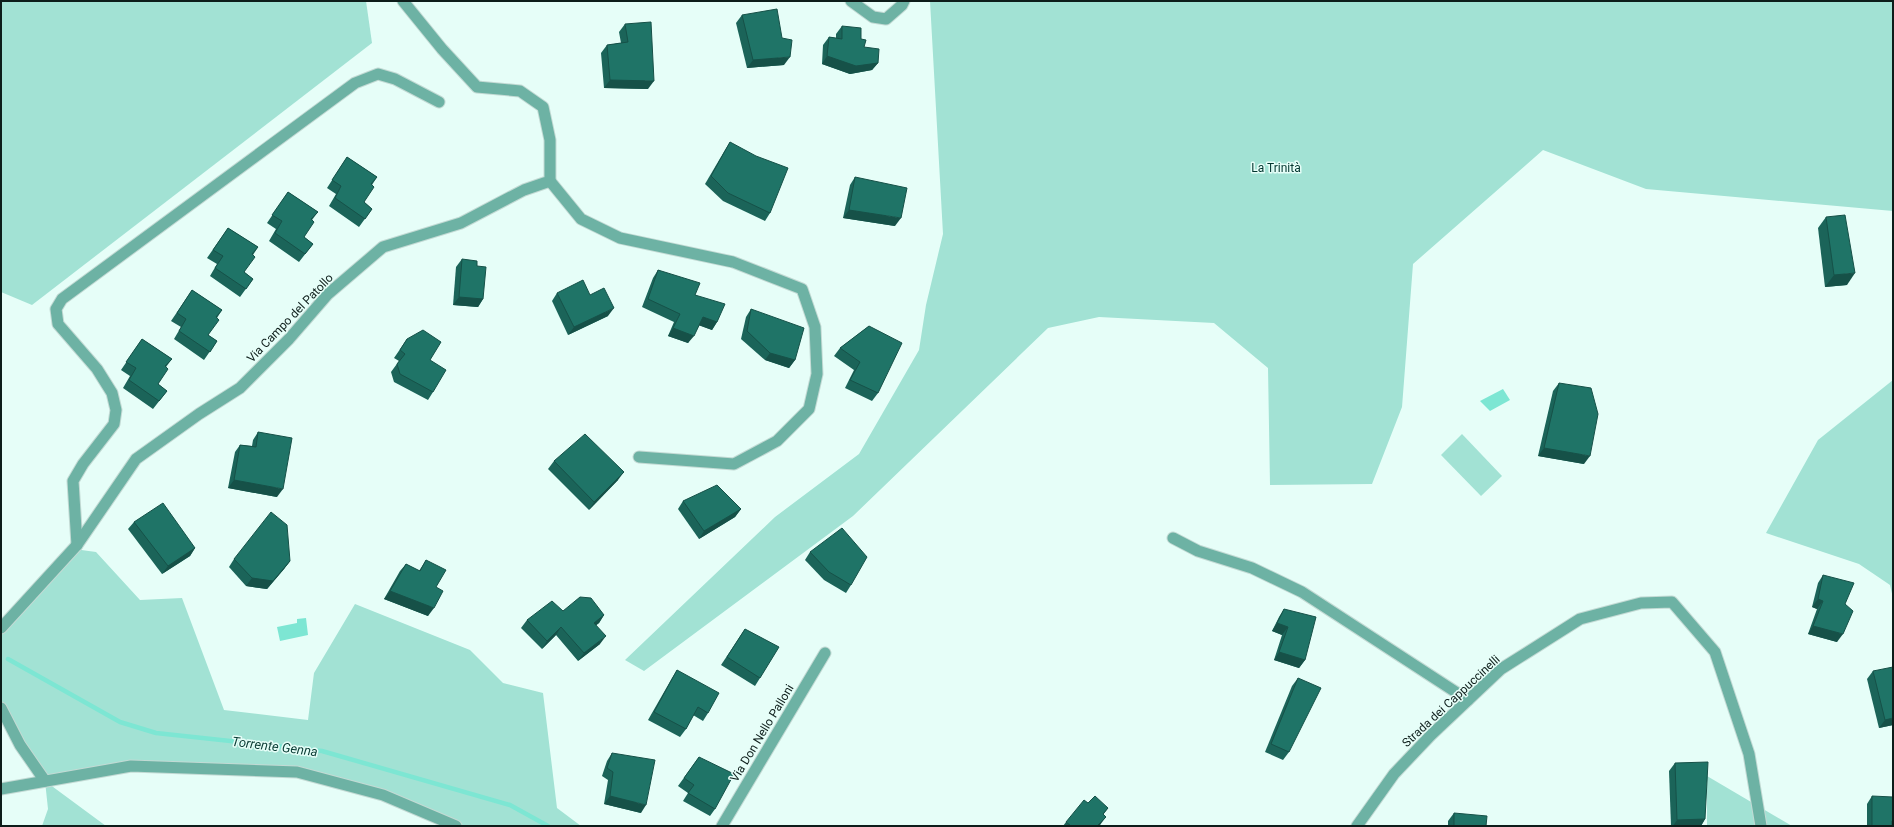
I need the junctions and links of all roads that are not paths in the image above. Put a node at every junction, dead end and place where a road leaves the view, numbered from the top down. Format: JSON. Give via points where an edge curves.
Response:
{"nodes":[{"id":1,"x":404,"y":1,"type":"edge"},
{"id":2,"x":851,"y":1,"type":"edge"},
{"id":3,"x":904,"y":1,"type":"edge"},
{"id":4,"x":439,"y":102,"type":"dead end"},
{"id":5,"x":550,"y":181,"type":"junction"},
{"id":6,"x":638,"y":457,"type":"dead end"},
{"id":7,"x":1173,"y":538,"type":"dead end"},
{"id":8,"x":77,"y":545,"type":"junction"},
{"id":9,"x":1,"y":628,"type":"edge"},
{"id":10,"x":825,"y":653,"type":"dead end"},
{"id":11,"x":1468,"y":700,"type":"junction"},
{"id":12,"x":1,"y":708,"type":"edge"},
{"id":13,"x":44,"y":781,"type":"junction"},
{"id":14,"x":1,"y":789,"type":"edge"},
{"id":15,"x":456,"y":826,"type":"edge"},
{"id":16,"x":722,"y":826,"type":"edge"},
{"id":17,"x":1358,"y":826,"type":"edge"},
{"id":18,"x":1761,"y":826,"type":"edge"}],
"edges":[{"from":1,"to":5,"type":"street","via":[[442,49],[478,87],[520,91],[543,107],[550,140]]},
{"from":2,"to":3,"type":"street","via":[[873,17],[886,19]]},
{"from":4,"to":8,"type":"street","via":[[396,79],[378,74],[355,83],[62,299],[56,309],[58,324],[97,369],[112,392],[116,410],[114,424],[83,464],[74,481]]},
{"from":5,"to":6,"type":"street","via":[[581,219],[620,238],[733,262],[802,289],[815,327],[817,374],[809,409],[777,440],[734,464]]},
{"from":5,"to":8,"type":"street","name":"Via Campo del Patollo","via":[[524,190],[461,223],[383,247],[328,294],[289,340],[240,388],[136,459]]},
{"from":7,"to":11,"type":"street","via":[[1198,551],[1252,568],[1302,592]]},
{"from":8,"to":9,"type":"street","name":"Via Campo del Patollo"},
{"from":10,"to":16,"type":"street","name":"Via Don Nello Palloni"},
{"from":11,"to":17,"type":"street","name":"Strada dei Cappuccinelli","via":[[1431,734],[1394,774]]},
{"from":11,"to":18,"type":"street","name":"Strada dei Cappuccinelli","via":[[1501,669],[1580,620],[1641,603],[1672,602],[1715,652],[1749,754]]},
{"from":12,"to":13,"type":"street","via":[[20,745]]},
{"from":13,"to":14,"type":"street"},
{"from":13,"to":15,"type":"street","via":[[131,766],[297,772],[383,795]]}]}
